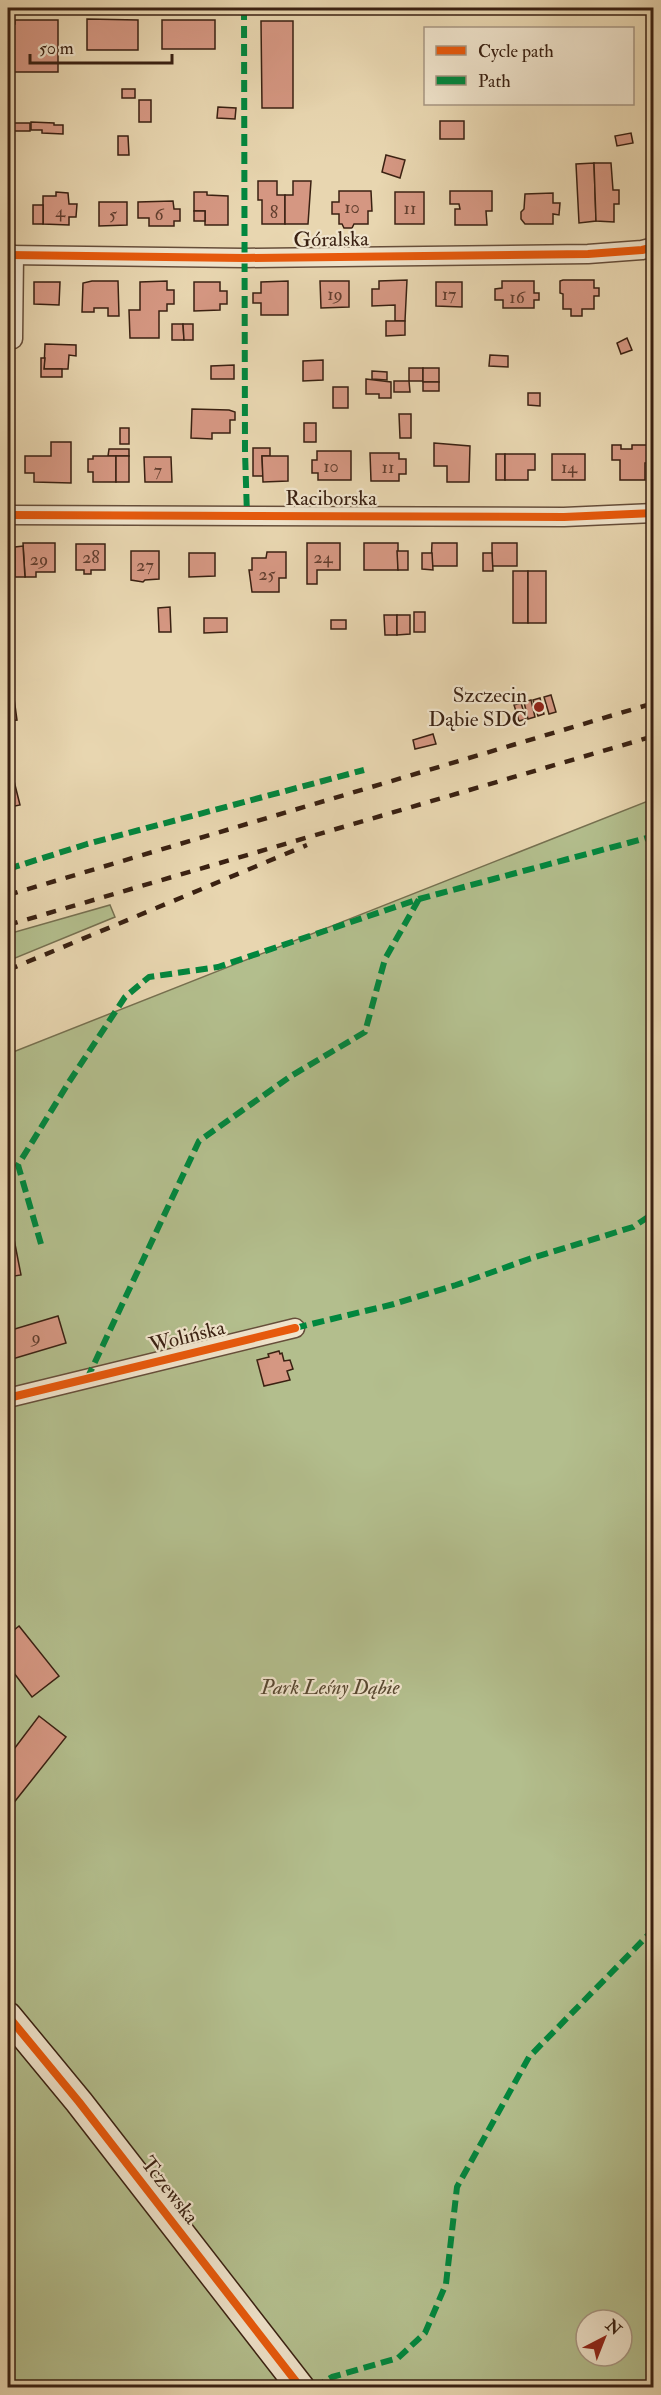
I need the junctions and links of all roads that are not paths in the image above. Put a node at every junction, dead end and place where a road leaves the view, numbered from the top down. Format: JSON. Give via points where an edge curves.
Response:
{"nodes":[{"id":1,"x":654,"y":247,"type":"edge"},
{"id":2,"x":11,"y":255,"type":"edge"},
{"id":3,"x":13,"y":339,"type":"dead end"},
{"id":4,"x":654,"y":513,"type":"edge"},
{"id":5,"x":8,"y":515,"type":"edge"},
{"id":6,"x":295,"y":1328,"type":"dead end"},
{"id":7,"x":8,"y":1398,"type":"edge"},
{"id":8,"x":8,"y":2016,"type":"edge"},
{"id":9,"x":302,"y":2388,"type":"edge"}],
"edges":[{"from":1,"to":2,"type":"street","name":"Góralska","via":[[588,254],[244,258]]},
{"from":2,"to":3,"type":"street","name":"Góralska"},
{"from":4,"to":5,"type":"street","name":"Raciborska","via":[[564,517]]},
{"from":6,"to":7,"type":"street","name":"Wolińska"},
{"from":8,"to":9,"type":"street","name":"Tczewska"}]}
